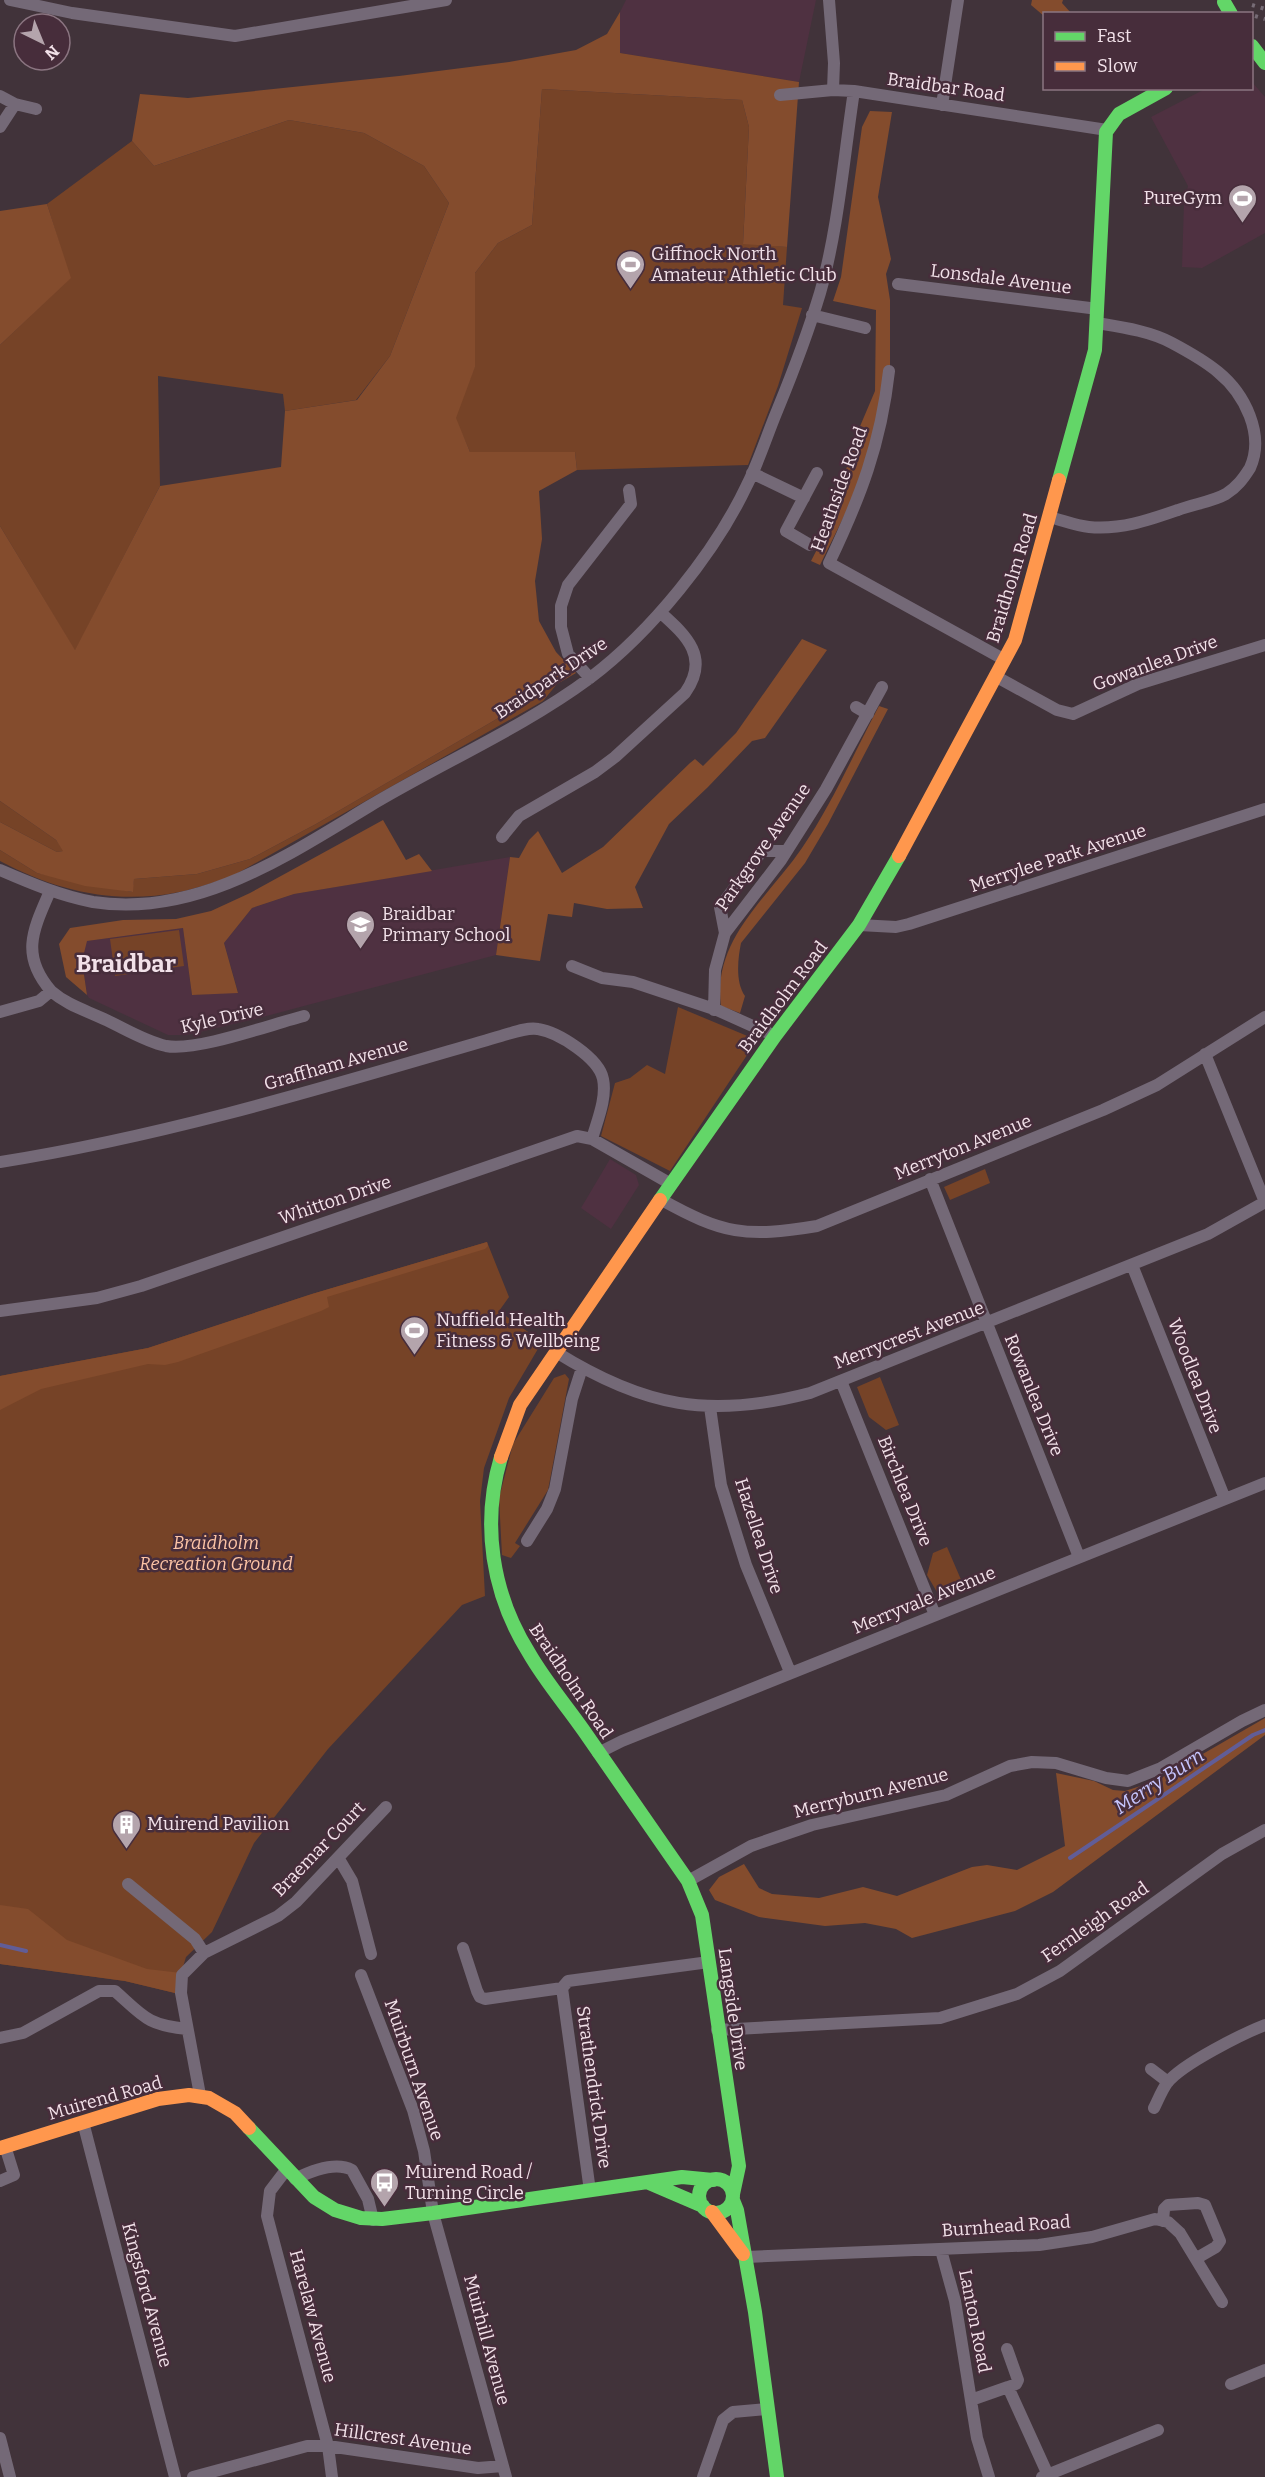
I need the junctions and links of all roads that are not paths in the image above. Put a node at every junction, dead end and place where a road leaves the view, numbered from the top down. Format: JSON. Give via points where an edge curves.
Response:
{"nodes":[{"id":1,"x":10,"y":0,"type":"edge"},
{"id":2,"x":446,"y":0,"type":"edge"},
{"id":3,"x":829,"y":0,"type":"edge"},
{"id":4,"x":958,"y":0,"type":"edge"},
{"id":5,"x":408,"y":3,"type":"edge"},
{"id":6,"x":1253,"y":48,"type":"edge"},
{"id":7,"x":1265,"y":63,"type":"edge"},
{"id":8,"x":833,"y":90,"type":"junction"},
{"id":9,"x":1162,"y":90,"type":"edge"},
{"id":10,"x":854,"y":91,"type":"junction"},
{"id":11,"x":780,"y":95,"type":"dead end"},
{"id":12,"x":0,"y":96,"type":"edge"},
{"id":13,"x":15,"y":104,"type":"junction"},
{"id":14,"x":942,"y":105,"type":"junction"},
{"id":15,"x":36,"y":109,"type":"dead end"},
{"id":16,"x":0,"y":127,"type":"edge"},
{"id":17,"x":1107,"y":130,"type":"junction"},
{"id":18,"x":898,"y":284,"type":"dead end"},
{"id":19,"x":812,"y":315,"type":"junction"},
{"id":20,"x":1098,"y":316,"type":"junction"},
{"id":21,"x":865,"y":328,"type":"dead end"},
{"id":22,"x":889,"y":371,"type":"dead end"},
{"id":23,"x":752,"y":473,"type":"junction"},
{"id":24,"x":817,"y":473,"type":"dead end"},
{"id":25,"x":629,"y":490,"type":"dead end"},
{"id":26,"x":804,"y":498,"type":"junction"},
{"id":27,"x":1049,"y":517,"type":"junction"},
{"id":28,"x":810,"y":544,"type":"dead end"},
{"id":29,"x":661,"y":613,"type":"junction"},
{"id":30,"x":1265,"y":645,"type":"edge"},
{"id":31,"x":1005,"y":660,"type":"junction"},
{"id":32,"x":995,"y":676,"type":"junction"},
{"id":33,"x":590,"y":678,"type":"junction"},
{"id":34,"x":882,"y":687,"type":"dead end"},
{"id":35,"x":856,"y":707,"type":"dead end"},
{"id":36,"x":868,"y":714,"type":"junction"},
{"id":37,"x":1265,"y":809,"type":"edge"},
{"id":38,"x":502,"y":837,"type":"dead end"},
{"id":39,"x":786,"y":851,"type":"junction"},
{"id":40,"x":0,"y":870,"type":"edge"},
{"id":41,"x":50,"y":891,"type":"junction"},
{"id":42,"x":859,"y":925,"type":"junction"},
{"id":43,"x":725,"y":933,"type":"junction"},
{"id":44,"x":572,"y":966,"type":"dead end"},
{"id":45,"x":51,"y":991,"type":"junction"},
{"id":46,"x":714,"y":1010,"type":"junction"},
{"id":47,"x":0,"y":1012,"type":"edge"},
{"id":48,"x":304,"y":1016,"type":"dead end"},
{"id":49,"x":1265,"y":1017,"type":"edge"},
{"id":50,"x":775,"y":1036,"type":"junction"},
{"id":51,"x":1205,"y":1054,"type":"junction"},
{"id":52,"x":592,"y":1139,"type":"junction"},
{"id":53,"x":0,"y":1162,"type":"edge"},
{"id":54,"x":930,"y":1179,"type":"junction"},
{"id":55,"x":671,"y":1184,"type":"junction"},
{"id":56,"x":660,"y":1199,"type":"junction"},
{"id":57,"x":1265,"y":1202,"type":"edge"},
{"id":58,"x":1132,"y":1265,"type":"junction"},
{"id":59,"x":0,"y":1311,"type":"edge"},
{"id":60,"x":987,"y":1324,"type":"junction"},
{"id":61,"x":556,"y":1352,"type":"junction"},
{"id":62,"x":582,"y":1368,"type":"junction"},
{"id":63,"x":841,"y":1381,"type":"junction"},
{"id":64,"x":710,"y":1407,"type":"junction"},
{"id":65,"x":1265,"y":1483,"type":"edge"},
{"id":66,"x":1225,"y":1499,"type":"junction"},
{"id":67,"x":527,"y":1541,"type":"dead end"},
{"id":68,"x":1079,"y":1557,"type":"junction"},
{"id":69,"x":935,"y":1615,"type":"junction"},
{"id":70,"x":790,"y":1672,"type":"junction"},
{"id":71,"x":1265,"y":1710,"type":"edge"},
{"id":72,"x":598,"y":1753,"type":"junction"},
{"id":73,"x":386,"y":1807,"type":"dead end"},
{"id":74,"x":1265,"y":1830,"type":"edge"},
{"id":75,"x":339,"y":1859,"type":"junction"},
{"id":76,"x":687,"y":1881,"type":"junction"},
{"id":77,"x":128,"y":1884,"type":"dead end"},
{"id":78,"x":463,"y":1948,"type":"dead end"},
{"id":79,"x":204,"y":1953,"type":"junction"},
{"id":80,"x":371,"y":1954,"type":"dead end"},
{"id":81,"x":709,"y":1962,"type":"junction"},
{"id":82,"x":361,"y":1975,"type":"dead end"},
{"id":83,"x":562,"y":1988,"type":"junction"},
{"id":84,"x":1265,"y":2025,"type":"edge"},
{"id":85,"x":187,"y":2029,"type":"junction"},
{"id":86,"x":717,"y":2030,"type":"junction"},
{"id":87,"x":0,"y":2038,"type":"edge"},
{"id":88,"x":1151,"y":2069,"type":"dead end"},
{"id":89,"x":1168,"y":2082,"type":"junction"},
{"id":90,"x":200,"y":2096,"type":"junction"},
{"id":91,"x":1154,"y":2108,"type":"dead end"},
{"id":92,"x":83,"y":2122,"type":"junction"},
{"id":93,"x":734,"y":2144,"type":"junction"},
{"id":94,"x":3,"y":2147,"type":"edge"},
{"id":95,"x":291,"y":2174,"type":"junction"},
{"id":96,"x":715,"y":2180,"type":"junction"},
{"id":97,"x":0,"y":2181,"type":"edge"},
{"id":98,"x":646,"y":2181,"type":"junction"},
{"id":99,"x":590,"y":2191,"type":"junction"},
{"id":100,"x":733,"y":2197,"type":"junction"},
{"id":101,"x":707,"y":2209,"type":"junction"},
{"id":102,"x":433,"y":2213,"type":"junction"},
{"id":103,"x":373,"y":2220,"type":"junction"},
{"id":104,"x":1163,"y":2221,"type":"junction"},
{"id":105,"x":941,"y":2250,"type":"junction"},
{"id":106,"x":746,"y":2257,"type":"junction"},
{"id":107,"x":1197,"y":2258,"type":"junction"},
{"id":108,"x":1222,"y":2302,"type":"dead end"},
{"id":109,"x":1007,"y":2349,"type":"dead end"},
{"id":110,"x":1265,"y":2370,"type":"edge"},
{"id":111,"x":1231,"y":2384,"type":"dead end"},
{"id":112,"x":1008,"y":2387,"type":"junction"},
{"id":113,"x":971,"y":2400,"type":"junction"},
{"id":114,"x":768,"y":2409,"type":"junction"},
{"id":115,"x":1158,"y":2430,"type":"dead end"},
{"id":116,"x":0,"y":2438,"type":"edge"},
{"id":117,"x":328,"y":2446,"type":"junction"},
{"id":118,"x":505,"y":2471,"type":"edge"},
{"id":119,"x":1045,"y":2476,"type":"edge"},
{"id":120,"x":10,"y":2477,"type":"edge"},
{"id":121,"x":176,"y":2477,"type":"edge"},
{"id":122,"x":193,"y":2477,"type":"edge"},
{"id":123,"x":332,"y":2477,"type":"edge"},
{"id":124,"x":702,"y":2477,"type":"edge"},
{"id":125,"x":777,"y":2477,"type":"edge"},
{"id":126,"x":989,"y":2477,"type":"edge"}],
"edges":[{"from":1,"to":5,"type":"street","via":[[72,13],[235,36]]},
{"from":2,"to":5,"type":"street"},
{"from":3,"to":8,"type":"street"},
{"from":4,"to":14,"type":"street"},
{"from":6,"to":7,"type":"street"},
{"from":8,"to":10,"type":"street","name":"Braidbar Road"},
{"from":8,"to":11,"type":"street","name":"Braidbar Road"},
{"from":9,"to":17,"type":"street","via":[[1119,114]]},
{"from":10,"to":14,"type":"street","name":"Braidbar Road"},
{"from":10,"to":19,"type":"street","name":"Braidpark Drive","via":[[829,254]]},
{"from":12,"to":13,"type":"street"},
{"from":13,"to":15,"type":"street"},
{"from":13,"to":16,"type":"street"},
{"from":14,"to":17,"type":"street","name":"Braidbar Road"},
{"from":17,"to":20,"type":"street","name":"Braidholm Road"},
{"from":18,"to":20,"type":"street","name":"Lonsdale Avenue"},
{"from":19,"to":21,"type":"street"},
{"from":19,"to":23,"type":"street","name":"Braidpark Drive"},
{"from":20,"to":27,"type":"street","name":"Braidholm Road","via":[[1091,369]]},
{"from":20,"to":27,"type":"street","name":"Lonsdale Avenue","via":[[1170,342],[1219,373],[1241,397],[1250,414],[1259,449],[1240,484],[1224,495],[1134,525],[1088,527]]},
{"from":22,"to":31,"type":"street","name":"Heathside Road","via":[[876,450],[855,510],[829,563]]},
{"from":23,"to":26,"type":"street"},
{"from":23,"to":29,"type":"street","name":"Braidpark Drive","via":[[718,535]]},
{"from":24,"to":26,"type":"street"},
{"from":25,"to":33,"type":"street","via":[[632,504],[568,585],[561,606],[561,627],[568,654]]},
{"from":26,"to":28,"type":"street","via":[[786,531]]},
{"from":27,"to":31,"type":"street","name":"Braidholm Road","via":[[1015,640]]},
{"from":29,"to":33,"type":"street","name":"Braidpark Drive"},
{"from":29,"to":38,"type":"street","via":[[692,646],[692,684],[615,757],[519,816]]},
{"from":30,"to":32,"type":"street","name":"Gowanlea Drive","via":[[1138,684],[1073,714],[1057,710]]},
{"from":31,"to":32,"type":"street","name":"Braidholm Road"},
{"from":32,"to":42,"type":"street","name":"Braidholm Road"},
{"from":33,"to":41,"type":"street","name":"Braidpark Drive","via":[[521,723],[215,890],[149,904],[123,905]]},
{"from":34,"to":36,"type":"street","name":"Parkgrove Avenue"},
{"from":35,"to":36,"type":"street"},
{"from":36,"to":39,"type":"street","name":"Parkgrove Avenue"},
{"from":37,"to":42,"type":"street","name":"Merrylee Park Avenue","via":[[917,922],[896,927]]},
{"from":39,"to":43,"type":"street","name":"Parkgrove Avenue"},
{"from":39,"to":43,"type":"street","via":[[762,851],[752,861],[722,902],[720,913]]},
{"from":40,"to":41,"type":"street","name":"Braidpark Drive"},
{"from":41,"to":45,"type":"street","name":"Kyle Drive","via":[[32,936],[32,952],[34,967]]},
{"from":42,"to":50,"type":"street","name":"Braidholm Road"},
{"from":43,"to":46,"type":"street","name":"Parkgrove Avenue","via":[[715,970]]},
{"from":44,"to":46,"type":"street"},
{"from":45,"to":47,"type":"street","via":[[39,1001]]},
{"from":45,"to":48,"type":"street","name":"Kyle Drive","via":[[79,1009],[170,1047],[204,1043]]},
{"from":46,"to":50,"type":"street"},
{"from":49,"to":51,"type":"street","name":"Merryton Avenue"},
{"from":50,"to":55,"type":"street","name":"Braidholm Road"},
{"from":51,"to":54,"type":"street","name":"Merryton Avenue","via":[[1157,1085],[1103,1110]]},
{"from":51,"to":57,"type":"street"},
{"from":52,"to":53,"type":"street","name":"Graffham Avenue","via":[[602,1106],[603,1078],[592,1060],[555,1033],[536,1028],[185,1125]]},
{"from":52,"to":55,"type":"street"},
{"from":52,"to":59,"type":"street","name":"Whitton Drive","via":[[577,1136],[141,1286],[97,1298]]},
{"from":54,"to":56,"type":"street","name":"Merryton Avenue","via":[[817,1226],[770,1233],[749,1233],[709,1224]]},
{"from":54,"to":60,"type":"street","name":"Rowanlea Drive"},
{"from":55,"to":56,"type":"street","name":"Braidholm Road"},
{"from":56,"to":61,"type":"street","name":"Braidholm Road"},
{"from":57,"to":58,"type":"street","name":"Merrycrest Avenue","via":[[1208,1234]]},
{"from":58,"to":60,"type":"street","name":"Merrycrest Avenue"},
{"from":58,"to":66,"type":"street","name":"Woodlea Drive"},
{"from":60,"to":63,"type":"street","name":"Merrycrest Avenue"},
{"from":60,"to":68,"type":"street","name":"Rowanlea Drive"},
{"from":61,"to":62,"type":"street","name":"Merrycrest Avenue"},
{"from":61,"to":72,"type":"street","name":"Braidholm Road","via":[[520,1405],[499,1458],[491,1515],[492,1552],[501,1593],[515,1629]]},
{"from":62,"to":64,"type":"street","name":"Merrycrest Avenue","via":[[629,1391],[669,1402]]},
{"from":62,"to":67,"type":"street","via":[[572,1399],[555,1489]]},
{"from":63,"to":64,"type":"street","name":"Merrycrest Avenue","via":[[777,1402]]},
{"from":63,"to":69,"type":"street","name":"Birchlea Drive"},
{"from":64,"to":70,"type":"street","name":"Hazellea Drive","via":[[727,1505],[746,1565]]},
{"from":65,"to":66,"type":"street","name":"Merryvale Avenue"},
{"from":66,"to":68,"type":"street","name":"Merryvale Avenue"},
{"from":68,"to":69,"type":"street","name":"Merryvale Avenue"},
{"from":69,"to":70,"type":"street","name":"Merryvale Avenue"},
{"from":70,"to":72,"type":"street","name":"Merryvale Avenue"},
{"from":71,"to":76,"type":"street","name":"Merryburn Avenue","via":[[1161,1768],[1128,1781],[1056,1763],[1010,1766],[946,1795],[812,1825],[751,1846]]},
{"from":72,"to":76,"type":"street","name":"Braidholm Road"},
{"from":73,"to":75,"type":"street","name":"Braemar Court"},
{"from":74,"to":86,"type":"street","name":"Fernleigh Road","via":[[1222,1854],[1068,1966],[1017,1994],[940,2018]]},
{"from":75,"to":79,"type":"street","name":"Braemar Court","via":[[278,1916]]},
{"from":75,"to":80,"type":"street","via":[[352,1881]]},
{"from":76,"to":81,"type":"street","name":"Langside Drive","via":[[702,1915]]},
{"from":77,"to":79,"type":"street","via":[[179,1924]]},
{"from":78,"to":83,"type":"street","name":"Strathendrick Drive","via":[[480,1997]]},
{"from":79,"to":85,"type":"street","name":"Braemar Court","via":[[182,1975]]},
{"from":81,"to":83,"type":"street","name":"Strathendrick Drive","via":[[568,1981]]},
{"from":81,"to":86,"type":"street","name":"Langside Drive"},
{"from":82,"to":102,"type":"street","name":"Muirburn Avenue","via":[[413,2110]]},
{"from":83,"to":99,"type":"street","name":"Strathendrick Drive"},
{"from":84,"to":89,"type":"street","via":[[1198,2060]]},
{"from":85,"to":87,"type":"street","via":[[146,2020],[115,1991],[99,1991],[23,2034]]},
{"from":85,"to":90,"type":"street"},
{"from":86,"to":93,"type":"street","name":"Langside Drive"},
{"from":88,"to":89,"type":"street"},
{"from":89,"to":91,"type":"street"},
{"from":90,"to":92,"type":"street","name":"Muirend Road","via":[[158,2099]]},
{"from":90,"to":95,"type":"street","name":"Muirend Road","via":[[235,2113]]},
{"from":92,"to":94,"type":"street","name":"Muirend Road"},
{"from":92,"to":121,"type":"street","name":"Kingsford Avenue"},
{"from":93,"to":96,"type":"street","name":"Langside Drive","via":[[729,2163]]},
{"from":93,"to":100,"type":"street","name":"Langside Drive","via":[[739,2166]]},
{"from":94,"to":97,"type":"street","via":[[14,2175]]},
{"from":95,"to":103,"type":"street","name":"Muirend Road","via":[[314,2197],[335,2210]]},
{"from":95,"to":103,"type":"street","via":[[340,2166],[352,2170],[368,2199]]},
{"from":95,"to":117,"type":"street","name":"Harelaw Avenue","via":[[270,2191],[267,2216]]},
{"from":96,"to":98,"type":"street","name":"Muirend Road","via":[[682,2177]]},
{"from":96,"to":100,"type":"street","via":[[728,2184]]},
{"from":96,"to":101,"type":"street","name":"Langside Drive","via":[[707,2182],[700,2191]]},
{"from":98,"to":99,"type":"street","name":"Muirend Road"},
{"from":98,"to":101,"type":"street"},
{"from":99,"to":102,"type":"street","name":"Muirend Road"},
{"from":100,"to":101,"type":"street","via":[[727,2209],[717,2213]]},
{"from":100,"to":106,"type":"street","name":"Langside Drive"},
{"from":101,"to":106,"type":"street","name":"Langside Drive"},
{"from":102,"to":103,"type":"street","name":"Muirend Road"},
{"from":102,"to":118,"type":"street","name":"Muirhill Avenue"},
{"from":104,"to":105,"type":"street","name":"Burnhead Road","via":[[1155,2219],[1092,2237],[1039,2245]]},
{"from":104,"to":107,"type":"street","via":[[1180,2233]]},
{"from":104,"to":107,"type":"street","via":[[1168,2205],[1205,2205],[1220,2241]]},
{"from":105,"to":106,"type":"street","name":"Burnhead Road"},
{"from":105,"to":113,"type":"street","name":"Lanton Road","via":[[955,2301]]},
{"from":106,"to":114,"type":"street","name":"Langside Drive"},
{"from":107,"to":108,"type":"street"},
{"from":109,"to":112,"type":"street","name":"Lanton Road","via":[[1018,2380]]},
{"from":110,"to":111,"type":"street"},
{"from":112,"to":113,"type":"street","name":"Lanton Road"},
{"from":112,"to":119,"type":"street","name":"Lanton Road"},
{"from":113,"to":126,"type":"street","name":"Lanton Road","via":[[981,2457]]},
{"from":114,"to":124,"type":"street","via":[[733,2412],[723,2420]]},
{"from":114,"to":125,"type":"street","name":"Langside Drive"},
{"from":115,"to":119,"type":"street","name":"Lanton Road"},
{"from":116,"to":120,"type":"street"},
{"from":117,"to":118,"type":"street","name":"Hillcrest Avenue"},
{"from":117,"to":122,"type":"street","name":"Hillcrest Avenue","via":[[307,2446]]},
{"from":117,"to":123,"type":"street","name":"Harelaw Avenue"}]}
